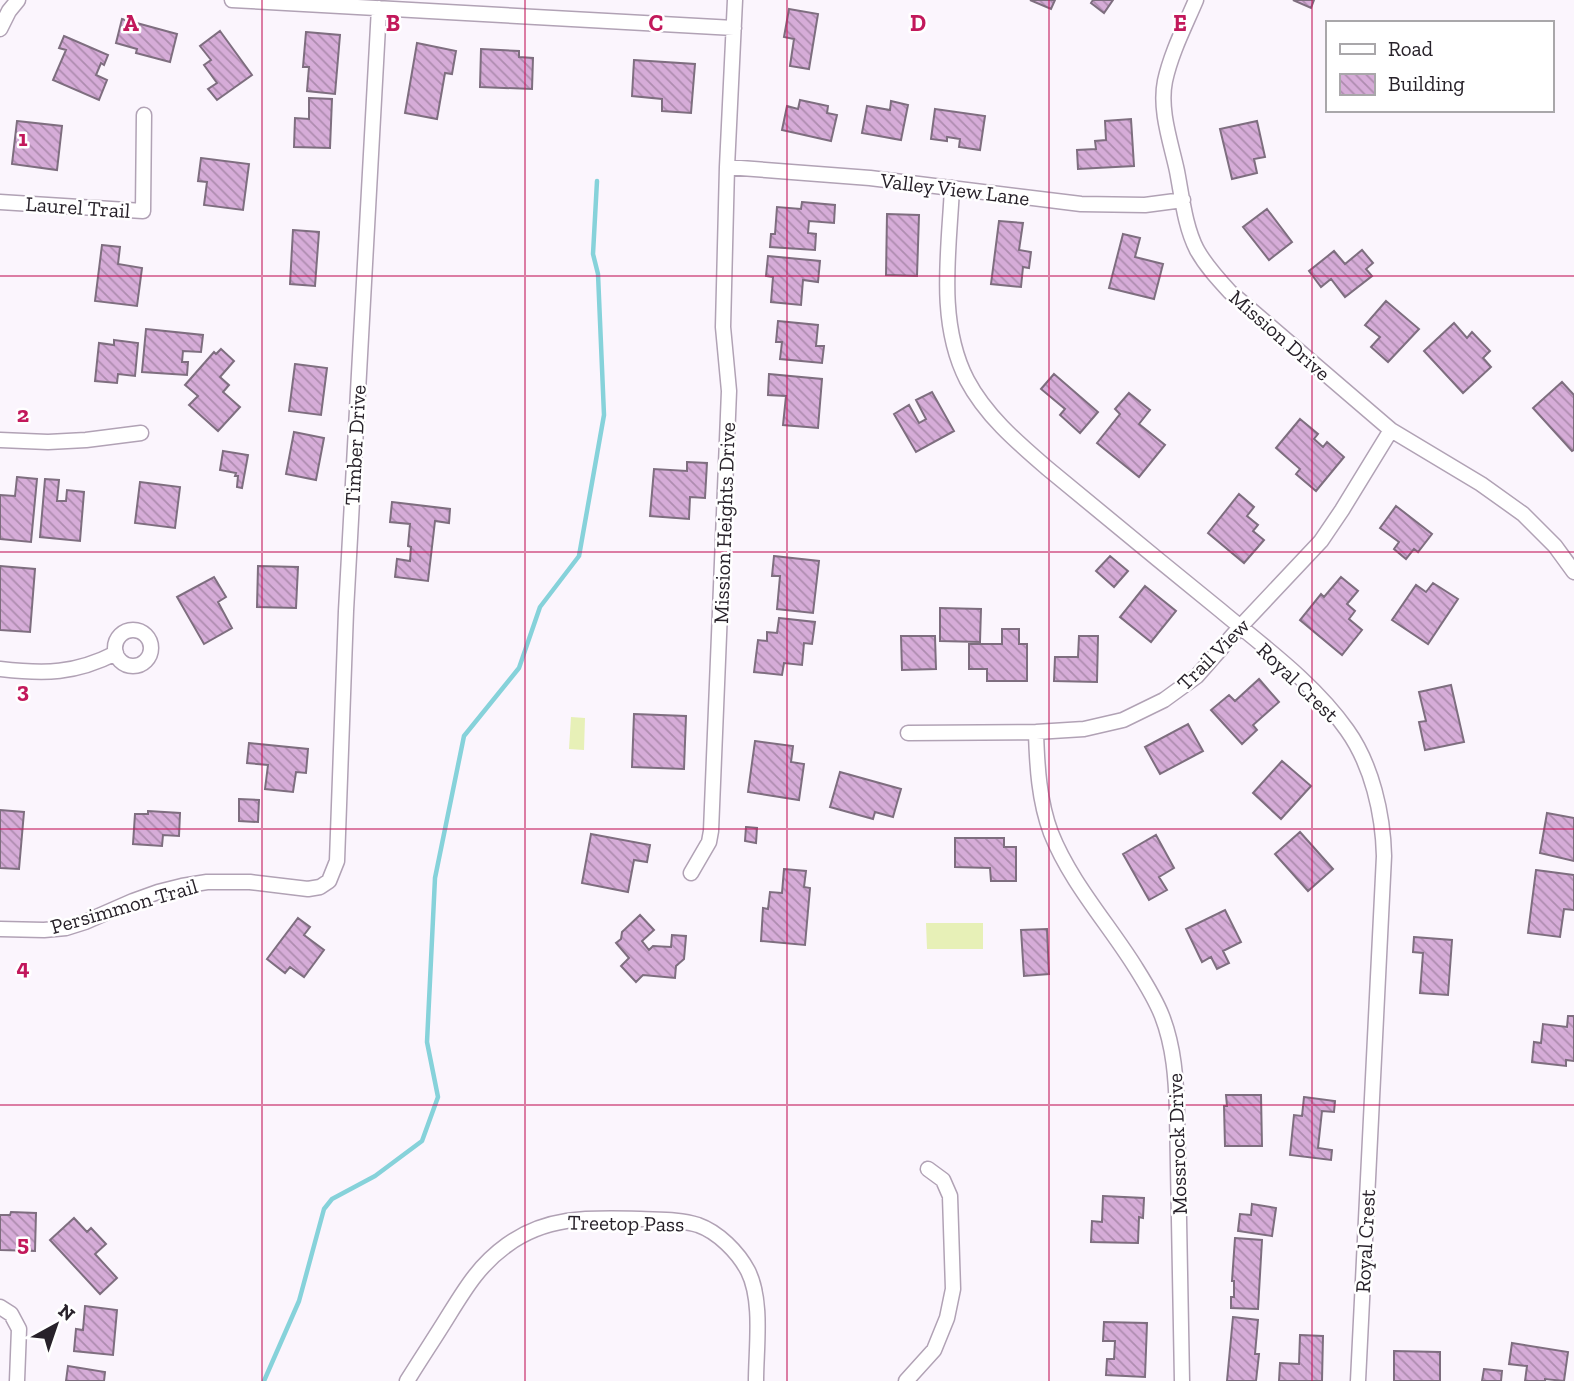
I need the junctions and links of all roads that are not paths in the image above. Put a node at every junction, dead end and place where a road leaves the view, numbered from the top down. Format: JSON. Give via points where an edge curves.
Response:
{"nodes":[{"id":1,"x":18,"y":0,"type":"edge"},
{"id":2,"x":232,"y":0,"type":"edge"},
{"id":3,"x":735,"y":0,"type":"edge"},
{"id":4,"x":1196,"y":0,"type":"edge"},
{"id":5,"x":296,"y":2,"type":"edge"},
{"id":6,"x":501,"y":7,"type":"edge"},
{"id":7,"x":379,"y":8,"type":"junction"},
{"id":8,"x":734,"y":28,"type":"junction"},
{"id":9,"x":0,"y":29,"type":"edge"},
{"id":10,"x":144,"y":115,"type":"dead end"},
{"id":11,"x":727,"y":167,"type":"junction"},
{"id":12,"x":952,"y":188,"type":"junction"},
{"id":13,"x":1182,"y":200,"type":"junction"},
{"id":14,"x":0,"y":202,"type":"edge"},
{"id":15,"x":1391,"y":429,"type":"junction"},
{"id":16,"x":141,"y":433,"type":"dead end"},
{"id":17,"x":0,"y":440,"type":"edge"},
{"id":18,"x":1574,"y":572,"type":"edge"},
{"id":19,"x":1240,"y":627,"type":"junction"},
{"id":20,"x":116,"y":653,"type":"dead end"},
{"id":21,"x":0,"y":669,"type":"edge"},
{"id":22,"x":1036,"y":732,"type":"junction"},
{"id":23,"x":908,"y":733,"type":"dead end"},
{"id":24,"x":691,"y":873,"type":"dead end"},
{"id":25,"x":329,"y":881,"type":"joint"},
{"id":26,"x":0,"y":929,"type":"edge"},
{"id":27,"x":928,"y":1169,"type":"dead end"},
{"id":28,"x":0,"y":1307,"type":"edge"},
{"id":29,"x":17,"y":1381,"type":"edge"},
{"id":30,"x":407,"y":1381,"type":"edge"},
{"id":31,"x":756,"y":1381,"type":"edge"},
{"id":32,"x":906,"y":1381,"type":"edge"},
{"id":33,"x":1182,"y":1381,"type":"edge"},
{"id":34,"x":1358,"y":1381,"type":"edge"}],
"edges":[{"from":1,"to":9,"type":"street"},
{"from":2,"to":5,"type":"street"},
{"from":3,"to":8,"type":"street","name":"Mission Heights Drive"},
{"from":4,"to":13,"type":"street","name":"Mission Drive","via":[[1164,83],[1167,128]]},
{"from":5,"to":7,"type":"street"},
{"from":6,"to":7,"type":"street"},
{"from":6,"to":8,"type":"street"},
{"from":7,"to":25,"type":"street","name":"Timber Drive","via":[[337,856]]},
{"from":8,"to":11,"type":"street","name":"Mission Heights Drive"},
{"from":10,"to":14,"type":"street","name":"Laurel Trail","via":[[143,211]]},
{"from":11,"to":12,"type":"street","name":"Valley View Lane"},
{"from":11,"to":24,"type":"street","name":"Mission Heights Drive","via":[[723,327],[729,391],[711,831]]},
{"from":12,"to":13,"type":"street","name":"Valley View Lane","via":[[1081,204]]},
{"from":12,"to":19,"type":"street","name":"Royal Crest","via":[[948,318],[967,380],[1019,444]]},
{"from":13,"to":15,"type":"street","name":"Mission Drive","via":[[1196,247],[1215,276]]},
{"from":15,"to":18,"type":"street","name":"Mission Drive","via":[[1514,507],[1555,546]]},
{"from":15,"to":19,"type":"street","name":"Trail View","via":[[1331,528]]},
{"from":16,"to":17,"type":"street","via":[[48,442]]},
{"from":19,"to":22,"type":"street","name":"Trail View","via":[[1197,677],[1143,711],[1084,729]]},
{"from":19,"to":34,"type":"street","name":"Royal Crest","via":[[1299,678],[1348,732],[1373,786],[1384,832]]},
{"from":20,"to":21,"type":"street","via":[[64,671]]},
{"from":22,"to":23,"type":"street","name":"Trail View"},
{"from":22,"to":33,"type":"street","name":"Mossrock Drive","via":[[1040,787],[1052,835],[1085,894],[1149,989],[1171,1050],[1177,1100]]},
{"from":25,"to":26,"type":"street","name":"Persimmon Trail","via":[[308,889],[206,882],[134,901],[66,928]]},
{"from":27,"to":32,"type":"street","via":[[943,1180],[950,1196],[953,1289],[934,1350]]},
{"from":28,"to":29,"type":"street","via":[[11,1314],[19,1329]]},
{"from":30,"to":31,"type":"street","name":"Treetop Pass","via":[[487,1260],[532,1230],[583,1218],[680,1220],[718,1236],[748,1270],[754,1288]]}]}
